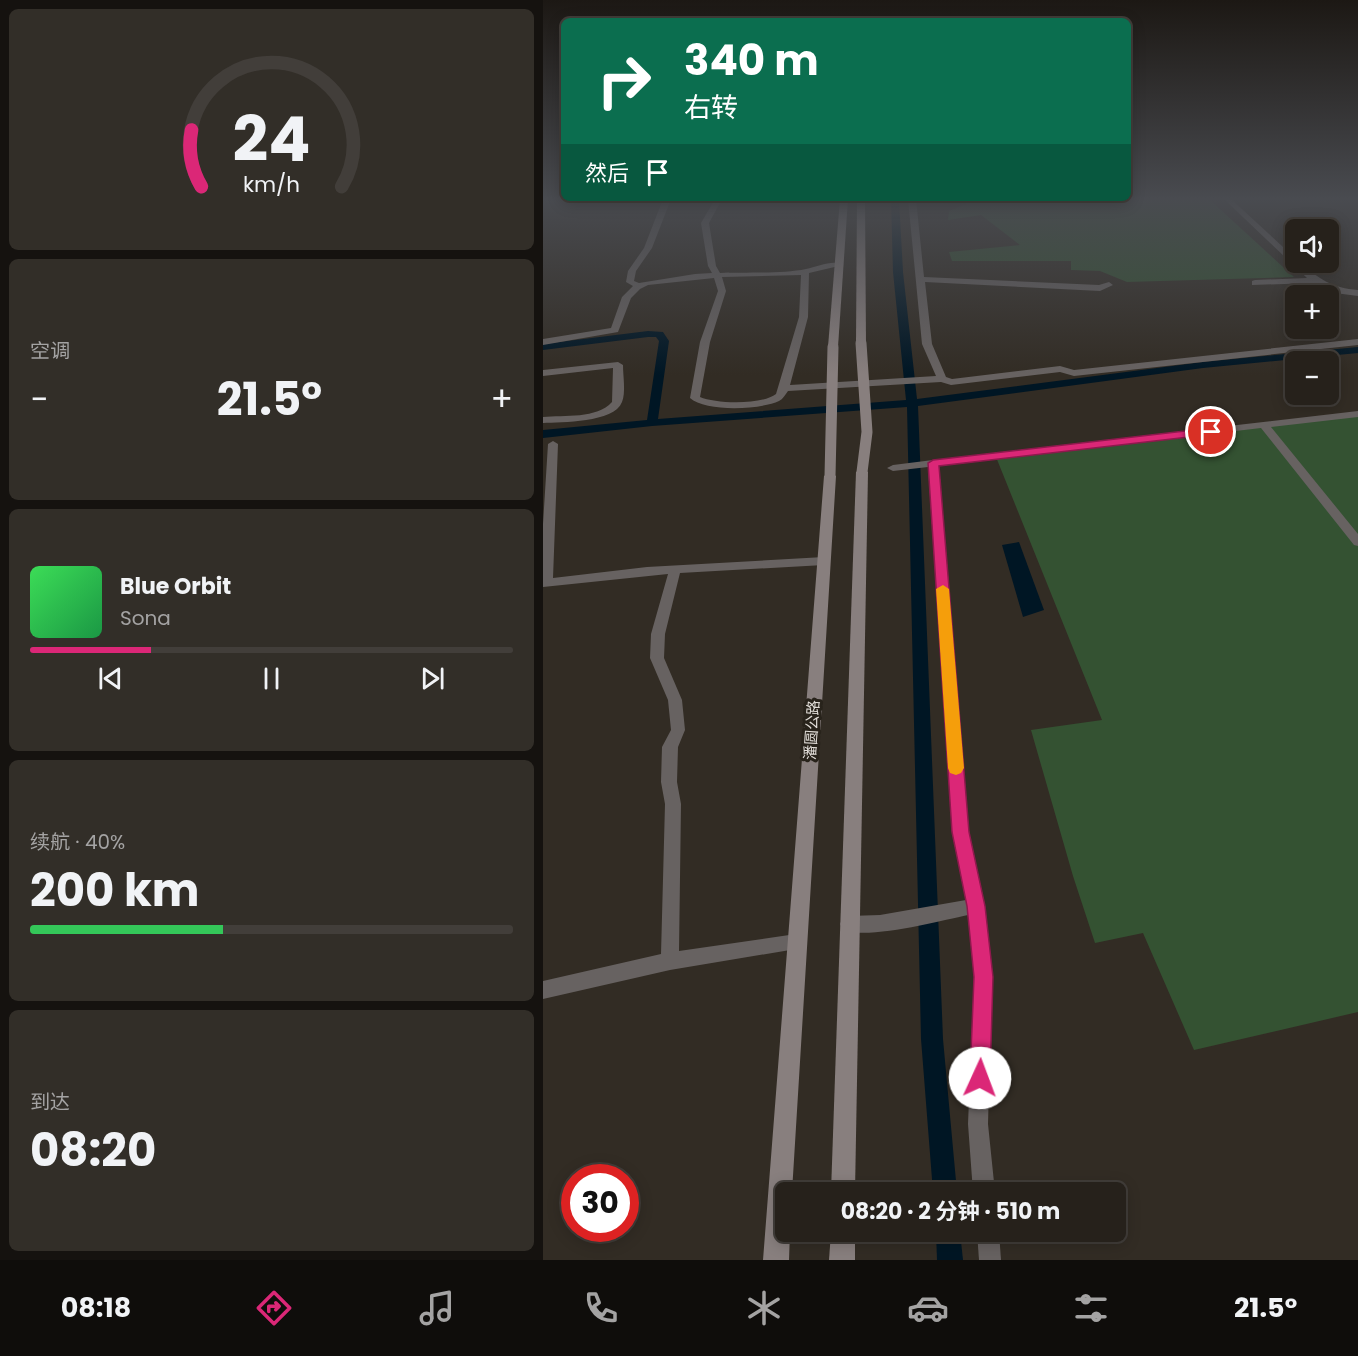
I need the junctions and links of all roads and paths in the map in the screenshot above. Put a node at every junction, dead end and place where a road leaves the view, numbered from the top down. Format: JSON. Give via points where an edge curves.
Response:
{"nodes":[{"id":1,"x":641,"y":258,"type":"edge"},
{"id":2,"x":711,"y":258,"type":"edge"},
{"id":3,"x":840,"y":258,"type":"edge"},
{"id":4,"x":861,"y":258,"type":"edge"},
{"id":5,"x":918,"y":258,"type":"edge"},
{"id":6,"x":1290,"y":258,"type":"edge"},
{"id":7,"x":861,"y":265,"type":"junction"},
{"id":8,"x":839,"y":266,"type":"junction"},
{"id":9,"x":805,"y":272,"type":"junction"},
{"id":10,"x":718,"y":275,"type":"junction"},
{"id":11,"x":920,"y":279,"type":"junction"},
{"id":12,"x":1314,"y":280,"type":"junction"},
{"id":13,"x":1255,"y":283,"type":"dead end"},
{"id":14,"x":639,"y":285,"type":"junction"},
{"id":15,"x":1109,"y":285,"type":"dead end"},
{"id":16,"x":1358,"y":293,"type":"edge"},
{"id":17,"x":543,"y":342,"type":"edge"},
{"id":18,"x":1358,"y":342,"type":"edge"},
{"id":19,"x":543,"y":373,"type":"edge"},
{"id":20,"x":937,"y":379,"type":"junction"},
{"id":21,"x":784,"y":388,"type":"junction"},
{"id":22,"x":1358,"y":414,"type":"edge"},
{"id":23,"x":543,"y":420,"type":"edge"},
{"id":24,"x":1264,"y":425,"type":"junction"},
{"id":25,"x":553,"y":444,"type":"dead end"},
{"id":26,"x":930,"y":464,"type":"junction"},
{"id":27,"x":893,"y":468,"type":"dead end"},
{"id":28,"x":1358,"y":542,"type":"edge"},
{"id":29,"x":824,"y":561,"type":"junction"},
{"id":30,"x":675,"y":570,"type":"junction"},
{"id":31,"x":545,"y":583,"type":"edge"},
{"id":32,"x":972,"y":907,"type":"junction"},
{"id":33,"x":849,"y":924,"type":"junction"},
{"id":34,"x":796,"y":942,"type":"junction"},
{"id":35,"x":671,"y":961,"type":"junction"},
{"id":36,"x":543,"y":990,"type":"edge"},
{"id":37,"x":843,"y":1182,"type":"edge"},
{"id":38,"x":983,"y":1182,"type":"edge"},
{"id":39,"x":843,"y":1242,"type":"edge"},
{"id":40,"x":989,"y":1242,"type":"edge"},
{"id":41,"x":776,"y":1260,"type":"edge"},
{"id":42,"x":842,"y":1260,"type":"edge"},
{"id":43,"x":990,"y":1260,"type":"edge"}],
"edges":[{"from":1,"to":14,"type":"street","via":[[630,282]]},
{"from":2,"to":10,"type":"street"},
{"from":3,"to":8,"type":"main road","name":"潘圆公路"},
{"from":4,"to":7,"type":"main road"},
{"from":5,"to":11,"type":"street"},
{"from":6,"to":12,"type":"street"},
{"from":7,"to":8,"type":"main road"},
{"from":7,"to":33,"type":"main road","bridge":true,"via":[[867,432]]},
{"from":8,"to":9,"type":"street"},
{"from":8,"to":29,"type":"main road","name":"潘圆公路","bridge":true},
{"from":9,"to":10,"type":"street"},
{"from":9,"to":21,"type":"street","via":[[807,290],[799,340]]},
{"from":10,"to":14,"type":"street"},
{"from":10,"to":21,"type":"street","via":[[722,291],[705,342],[695,398],[714,404],[768,402],[779,398]]},
{"from":11,"to":15,"type":"street","via":[[1100,288]]},
{"from":11,"to":20,"type":"street","via":[[927,344]]},
{"from":12,"to":13,"type":"street"},
{"from":12,"to":16,"type":"street","via":[[1338,291]]},
{"from":14,"to":17,"type":"street","via":[[621,304],[615,330]]},
{"from":18,"to":20,"type":"street","via":[[1074,373],[1060,369],[951,382]]},
{"from":19,"to":23,"type":"street","via":[[618,365],[614,407],[596,415]]},
{"from":20,"to":21,"type":"street"},
{"from":22,"to":24,"type":"street"},
{"from":24,"to":26,"type":"street"},
{"from":24,"to":28,"type":"street"},
{"from":25,"to":31,"type":"street"},
{"from":26,"to":27,"type":"street"},
{"from":26,"to":32,"type":"street","via":[[961,832]]},
{"from":29,"to":30,"type":"street"},
{"from":29,"to":34,"type":"main road","name":"潘圆公路"},
{"from":30,"to":31,"type":"street"},
{"from":30,"to":35,"type":"street","via":[[658,634],[657,658],[675,700],[678,730],[670,747]]},
{"from":32,"to":33,"type":"street","via":[[880,923]]},
{"from":32,"to":38,"type":"street","via":[[983,977],[978,1124]]},
{"from":33,"to":37,"type":"main road"},
{"from":34,"to":35,"type":"street"},
{"from":34,"to":41,"type":"main road","name":"潘圆公路"},
{"from":35,"to":36,"type":"street"},
{"from":39,"to":42,"type":"main road"},
{"from":40,"to":43,"type":"street"}]}
